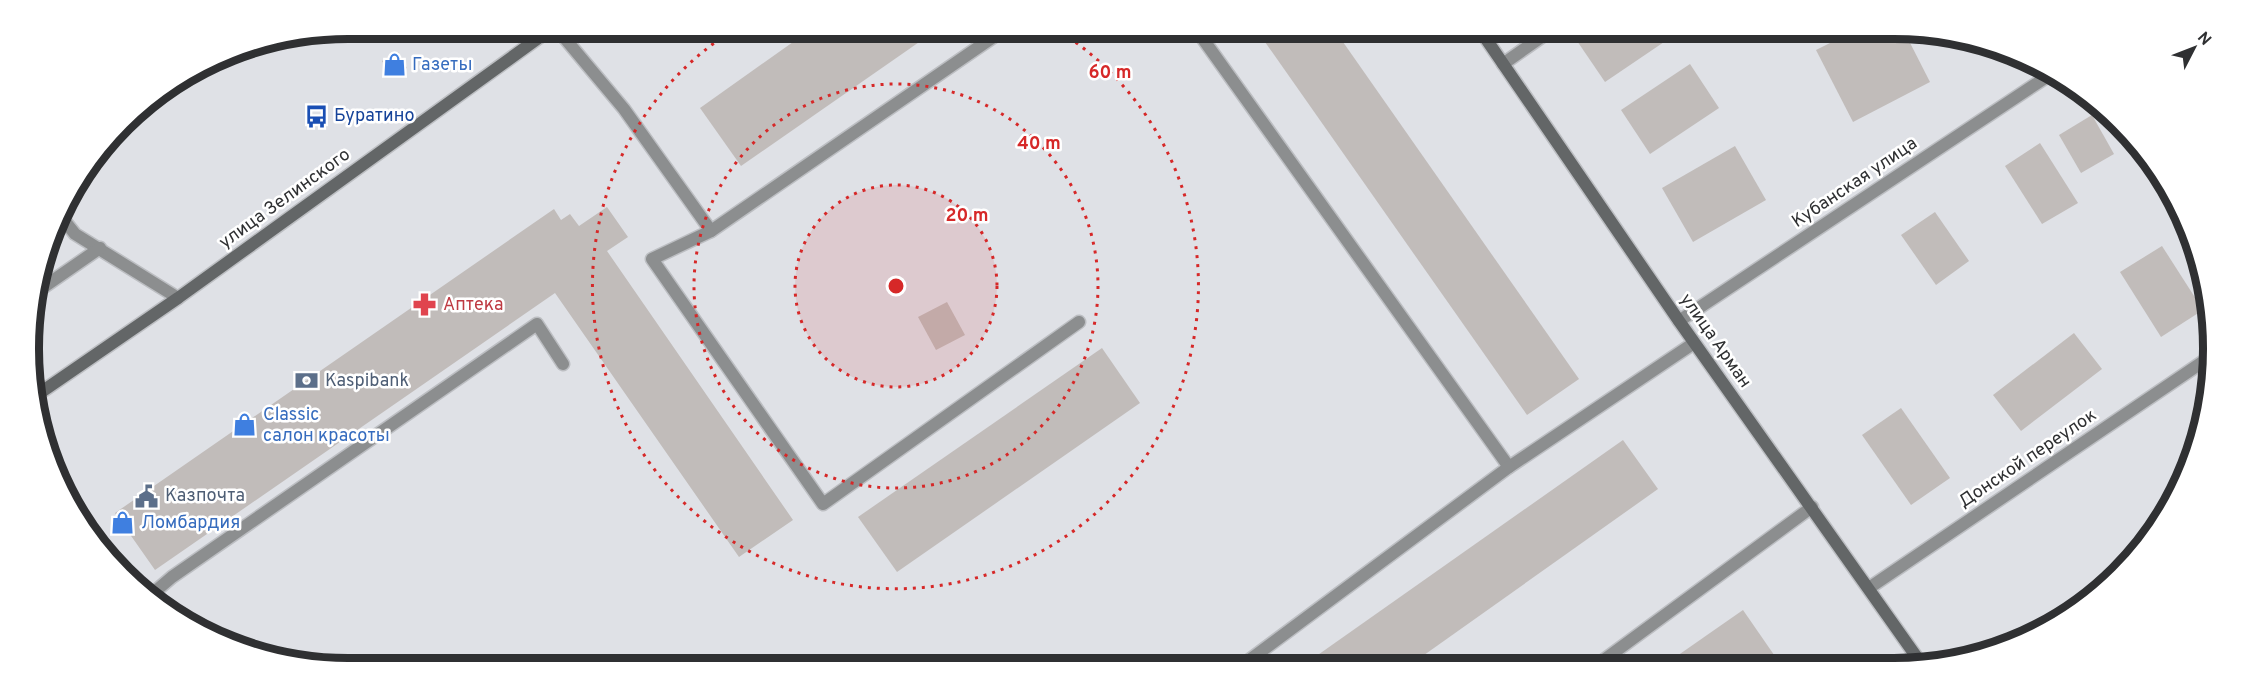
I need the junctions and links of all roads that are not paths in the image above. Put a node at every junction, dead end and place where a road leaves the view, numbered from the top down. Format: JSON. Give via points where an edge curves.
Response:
{"nodes":[{"id":1,"x":537,"y":39,"type":"edge"},
{"id":2,"x":564,"y":39,"type":"edge"},
{"id":3,"x":990,"y":39,"type":"edge"},
{"id":4,"x":1203,"y":39,"type":"edge"},
{"id":5,"x":1486,"y":39,"type":"edge"},
{"id":6,"x":1538,"y":39,"type":"edge"},
{"id":7,"x":1503,"y":64,"type":"junction"},
{"id":8,"x":2045,"y":78,"type":"edge"},
{"id":9,"x":66,"y":223,"type":"edge"},
{"id":10,"x":711,"y":231,"type":"junction"},
{"id":11,"x":100,"y":248,"type":"junction"},
{"id":12,"x":46,"y":286,"type":"edge"},
{"id":13,"x":178,"y":298,"type":"junction"},
{"id":14,"x":1679,"y":321,"type":"junction"},
{"id":15,"x":1079,"y":322,"type":"dead end"},
{"id":16,"x":1694,"y":343,"type":"junction"},
{"id":17,"x":2202,"y":362,"type":"edge"},
{"id":18,"x":563,"y":364,"type":"dead end"},
{"id":19,"x":42,"y":391,"type":"edge"},
{"id":20,"x":1509,"y":467,"type":"junction"},
{"id":21,"x":1812,"y":507,"type":"junction"},
{"id":22,"x":1869,"y":588,"type":"junction"},
{"id":23,"x":156,"y":591,"type":"edge"},
{"id":24,"x":1917,"y":657,"type":"edge"},
{"id":25,"x":1252,"y":658,"type":"edge"},
{"id":26,"x":1607,"y":658,"type":"edge"}],
"edges":[{"from":1,"to":13,"type":"street","name":"улица Зелинского"},
{"from":2,"to":10,"type":"street","via":[[624,109]]},
{"from":3,"to":10,"type":"street"},
{"from":4,"to":20,"type":"street"},
{"from":5,"to":7,"type":"street","name":"улица Арман"},
{"from":6,"to":7,"type":"street"},
{"from":7,"to":14,"type":"street","name":"улица Арман"},
{"from":8,"to":14,"type":"street","name":"Кубанская улица"},
{"from":9,"to":11,"type":"street","via":[[75,234]]},
{"from":10,"to":15,"type":"street","via":[[652,259],[822,504]]},
{"from":11,"to":12,"type":"street"},
{"from":11,"to":13,"type":"street"},
{"from":13,"to":19,"type":"street","name":"улица Зелинского"},
{"from":14,"to":16,"type":"street","name":"улица Арман"},
{"from":16,"to":20,"type":"street"},
{"from":16,"to":21,"type":"street","name":"улица Арман"},
{"from":17,"to":22,"type":"street","name":"Донской переулок"},
{"from":18,"to":23,"type":"street","via":[[537,324]]},
{"from":20,"to":25,"type":"street"},
{"from":21,"to":22,"type":"street","name":"улица Арман"},
{"from":21,"to":26,"type":"street"},
{"from":22,"to":24,"type":"street","name":"улица Арман"}]}
